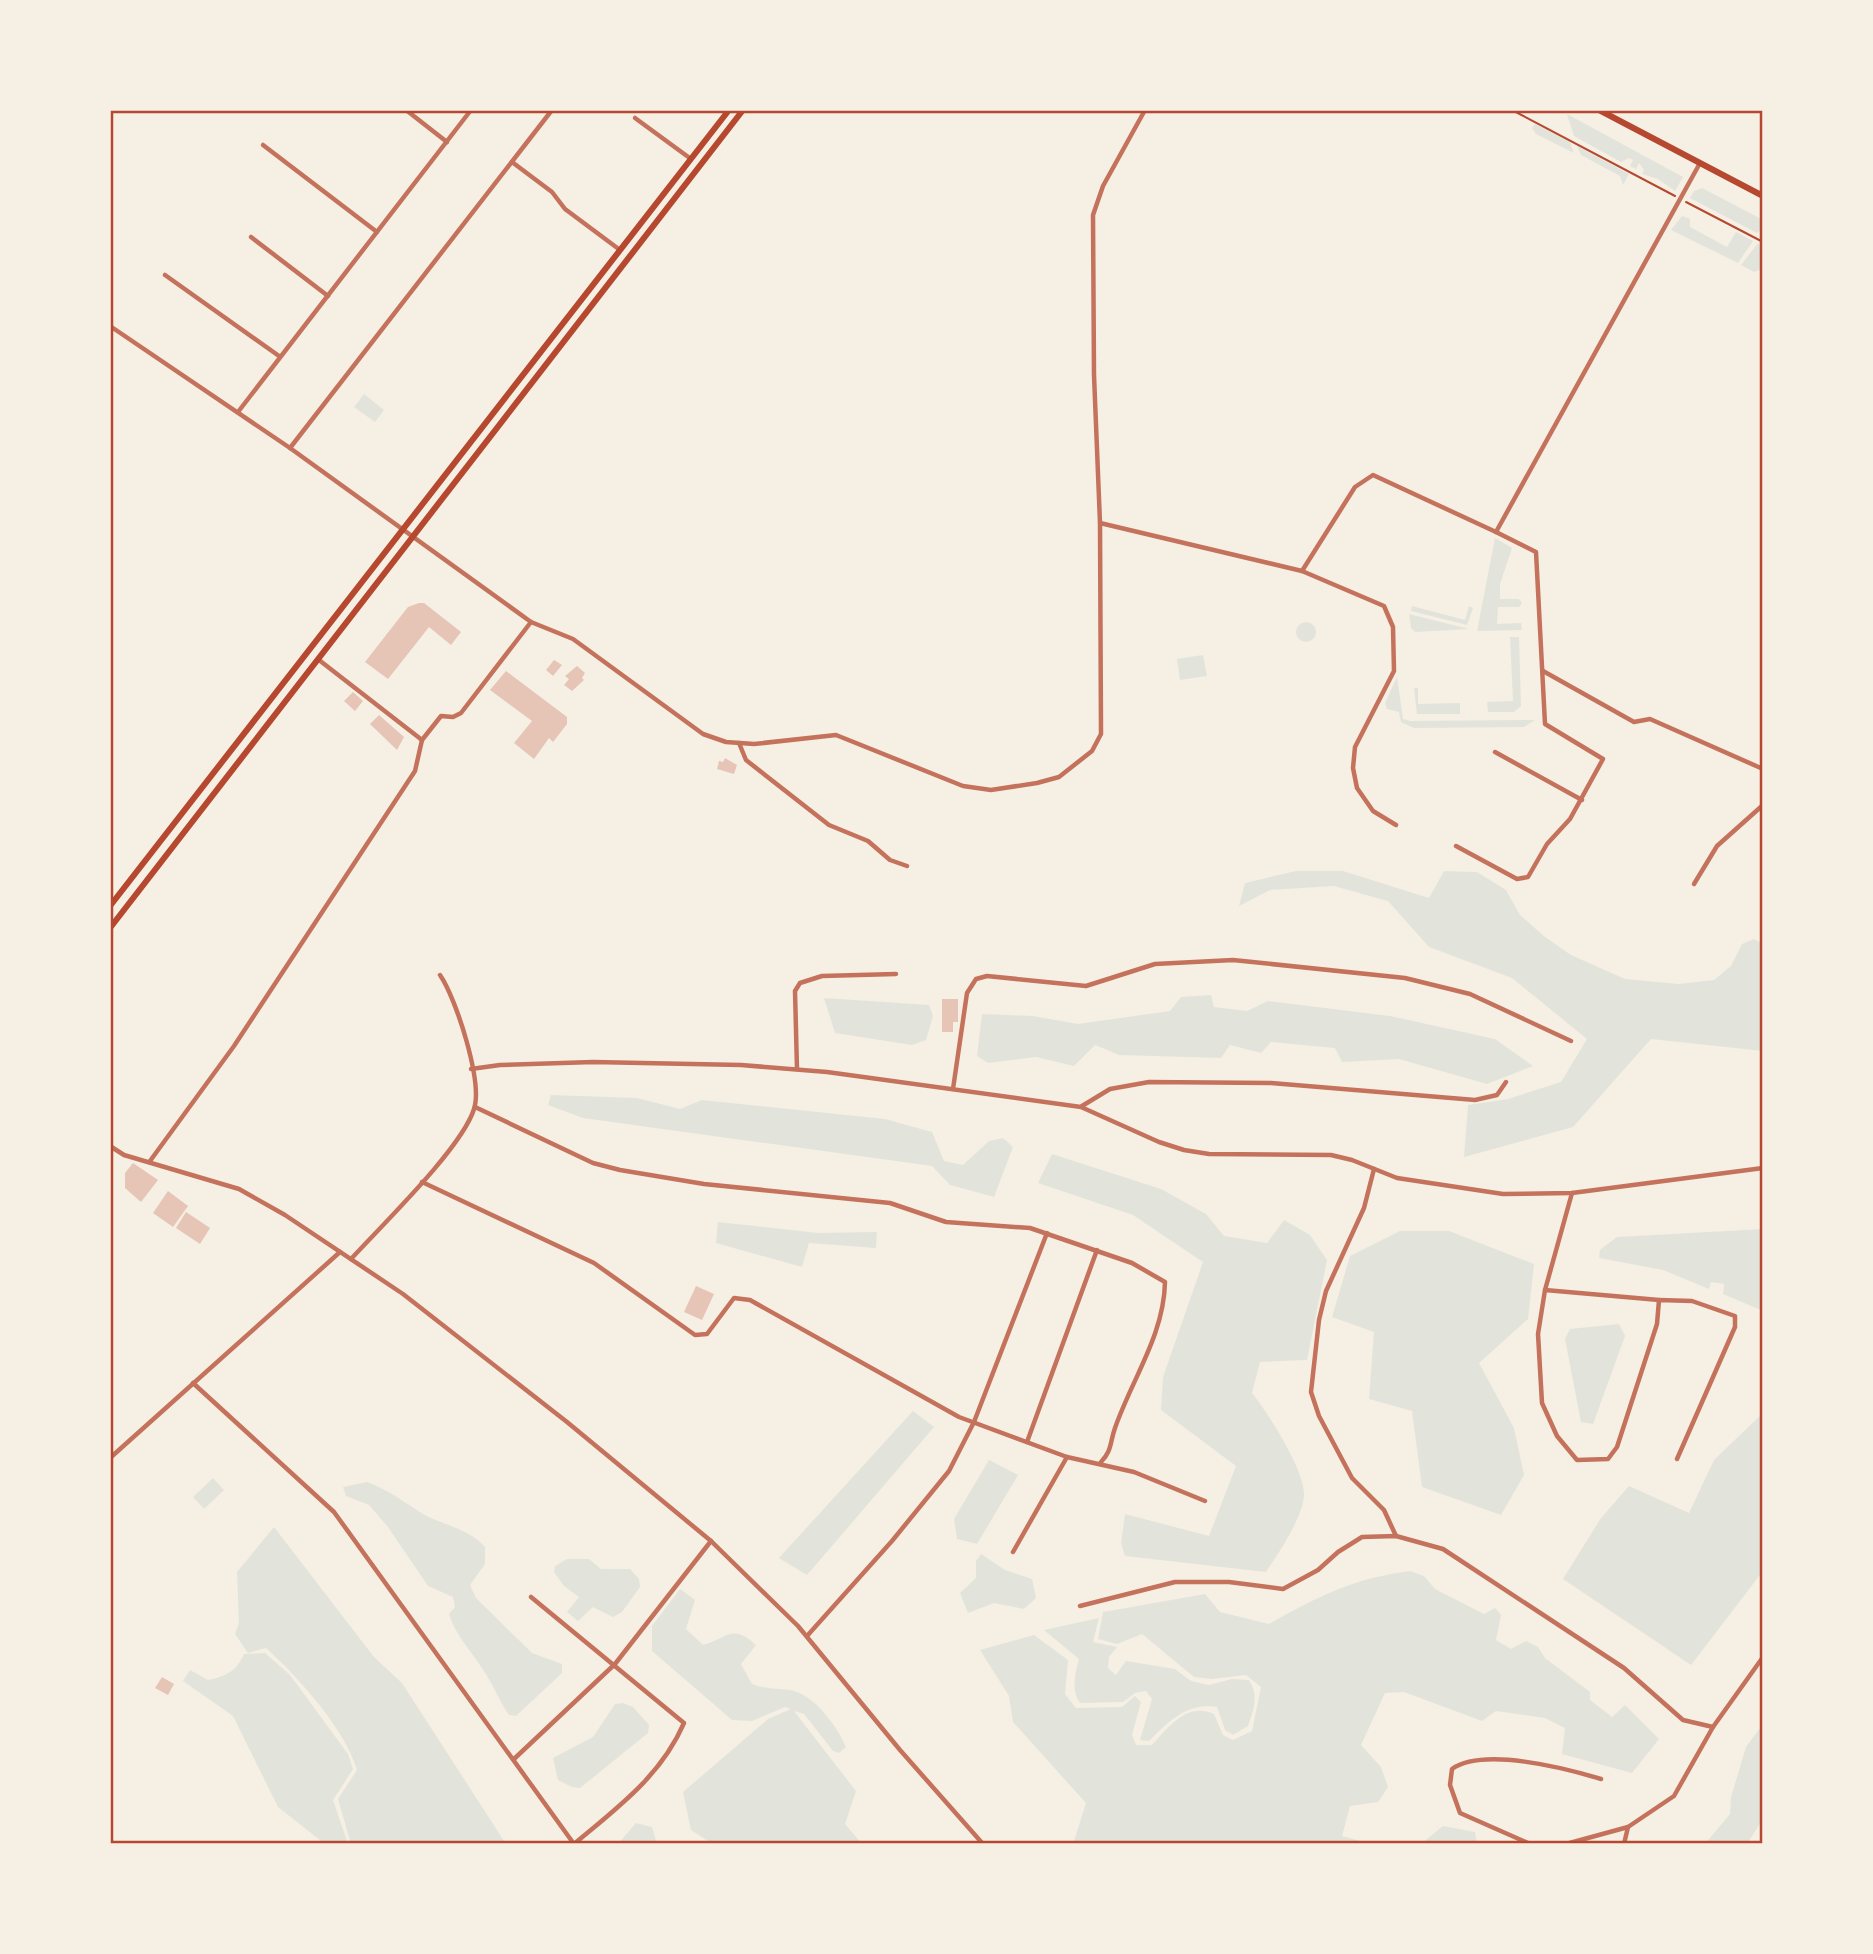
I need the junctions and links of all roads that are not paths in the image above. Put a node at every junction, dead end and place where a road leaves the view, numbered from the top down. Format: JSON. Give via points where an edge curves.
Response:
{"nodes":[{"id":1,"x":406,"y":110,"type":"edge"},
{"id":2,"x":471,"y":110,"type":"edge"},
{"id":3,"x":552,"y":110,"type":"edge"},
{"id":4,"x":729,"y":110,"type":"edge"},
{"id":5,"x":743,"y":110,"type":"edge"},
{"id":6,"x":1145,"y":110,"type":"edge"},
{"id":7,"x":1599,"y":110,"type":"edge"},
{"id":8,"x":1609,"y":113,"type":"edge"},
{"id":9,"x":635,"y":118,"type":"dead end"},
{"id":10,"x":447,"y":142,"type":"junction"},
{"id":11,"x":263,"y":145,"type":"dead end"},
{"id":12,"x":691,"y":159,"type":"junction"},
{"id":13,"x":512,"y":162,"type":"junction"},
{"id":14,"x":1700,"y":163,"type":"junction"},
{"id":15,"x":1763,"y":196,"type":"edge"},
{"id":16,"x":377,"y":232,"type":"junction"},
{"id":17,"x":251,"y":237,"type":"dead end"},
{"id":18,"x":620,"y":250,"type":"junction"},
{"id":19,"x":165,"y":275,"type":"dead end"},
{"id":20,"x":328,"y":296,"type":"junction"},
{"id":21,"x":110,"y":326,"type":"edge"},
{"id":22,"x":279,"y":356,"type":"junction"},
{"id":23,"x":238,"y":412,"type":"junction"},
{"id":24,"x":290,"y":448,"type":"junction"},
{"id":25,"x":1100,"y":523,"type":"junction"},
{"id":26,"x":404,"y":529,"type":"junction"},
{"id":27,"x":1496,"y":532,"type":"junction"},
{"id":28,"x":414,"y":536,"type":"junction"},
{"id":29,"x":1303,"y":571,"type":"junction"},
{"id":30,"x":531,"y":622,"type":"junction"},
{"id":31,"x":319,"y":660,"type":"junction"},
{"id":32,"x":1543,"y":671,"type":"junction"},
{"id":33,"x":422,"y":740,"type":"junction"},
{"id":34,"x":739,"y":743,"type":"junction"},
{"id":35,"x":1495,"y":752,"type":"dead end"},
{"id":36,"x":1763,"y":769,"type":"edge"},
{"id":37,"x":1582,"y":800,"type":"junction"},
{"id":38,"x":1763,"y":805,"type":"edge"},
{"id":39,"x":1396,"y":825,"type":"dead end"},
{"id":40,"x":1456,"y":846,"type":"dead end"},
{"id":41,"x":906,"y":866,"type":"dead end"},
{"id":42,"x":1694,"y":884,"type":"dead end"},
{"id":43,"x":111,"y":904,"type":"edge"},
{"id":44,"x":123,"y":911,"type":"junction"},
{"id":45,"x":110,"y":928,"type":"edge"},
{"id":46,"x":896,"y":974,"type":"dead end"},
{"id":47,"x":440,"y":975,"type":"dead end"},
{"id":48,"x":1572,"y":1041,"type":"dead end"},
{"id":49,"x":471,"y":1069,"type":"junction"},
{"id":50,"x":797,"y":1069,"type":"junction"},
{"id":51,"x":1506,"y":1082,"type":"dead end"},
{"id":52,"x":953,"y":1089,"type":"junction"},
{"id":53,"x":475,"y":1107,"type":"junction"},
{"id":54,"x":1082,"y":1107,"type":"junction"},
{"id":55,"x":110,"y":1146,"type":"edge"},
{"id":56,"x":150,"y":1161,"type":"junction"},
{"id":57,"x":1763,"y":1168,"type":"edge"},
{"id":58,"x":1374,"y":1169,"type":"junction"},
{"id":59,"x":422,"y":1182,"type":"junction"},
{"id":60,"x":1572,"y":1193,"type":"junction"},
{"id":61,"x":1047,"y":1233,"type":"junction"},
{"id":62,"x":1097,"y":1251,"type":"junction"},
{"id":63,"x":340,"y":1252,"type":"junction"},
{"id":64,"x":351,"y":1259,"type":"junction"},
{"id":65,"x":1545,"y":1290,"type":"junction"},
{"id":66,"x":1659,"y":1300,"type":"junction"},
{"id":67,"x":193,"y":1383,"type":"junction"},
{"id":68,"x":974,"y":1422,"type":"junction"},
{"id":69,"x":1027,"y":1442,"type":"junction"},
{"id":70,"x":1067,"y":1457,"type":"junction"},
{"id":71,"x":110,"y":1458,"type":"edge"},
{"id":72,"x":1677,"y":1459,"type":"dead end"},
{"id":73,"x":1101,"y":1462,"type":"junction"},
{"id":74,"x":1205,"y":1502,"type":"dead end"},
{"id":75,"x":1396,"y":1536,"type":"junction"},
{"id":76,"x":712,"y":1541,"type":"junction"},
{"id":77,"x":1013,"y":1552,"type":"dead end"},
{"id":78,"x":531,"y":1597,"type":"dead end"},
{"id":79,"x":1080,"y":1606,"type":"dead end"},
{"id":80,"x":807,"y":1636,"type":"junction"},
{"id":81,"x":1763,"y":1657,"type":"edge"},
{"id":82,"x":615,"y":1664,"type":"junction"},
{"id":83,"x":1713,"y":1727,"type":"junction"},
{"id":84,"x":514,"y":1759,"type":"junction"},
{"id":85,"x":1601,"y":1779,"type":"dead end"},
{"id":86,"x":1628,"y":1826,"type":"junction"},
{"id":87,"x":574,"y":1844,"type":"edge"},
{"id":88,"x":983,"y":1844,"type":"edge"},
{"id":89,"x":1530,"y":1844,"type":"edge"},
{"id":90,"x":1566,"y":1844,"type":"edge"},
{"id":91,"x":1624,"y":1844,"type":"edge"}],
"edges":[{"from":1,"to":10,"type":"street"},
{"from":2,"to":10,"type":"street"},
{"from":3,"to":13,"type":"street"},
{"from":4,"to":12,"type":"main road"},
{"from":5,"to":28,"type":"main road"},
{"from":6,"to":25,"type":"street","via":[[1103,186],[1093,215]]},
{"from":7,"to":8,"type":"main road"},
{"from":8,"to":14,"type":"main road"},
{"from":9,"to":12,"type":"street"},
{"from":10,"to":16,"type":"street"},
{"from":11,"to":16,"type":"street"},
{"from":12,"to":18,"type":"main road"},
{"from":13,"to":18,"type":"street"},
{"from":13,"to":24,"type":"street"},
{"from":14,"to":15,"type":"main road"},
{"from":14,"to":27,"type":"street"},
{"from":16,"to":20,"type":"street"},
{"from":17,"to":20,"type":"street"},
{"from":18,"to":26,"type":"main road"},
{"from":19,"to":22,"type":"street"},
{"from":20,"to":22,"type":"street"},
{"from":21,"to":23,"type":"street"},
{"from":22,"to":23,"type":"street"},
{"from":23,"to":24,"type":"street"},
{"from":24,"to":26,"type":"street"},
{"from":25,"to":29,"type":"street"},
{"from":25,"to":34,"type":"street","via":[[1102,727],[1092,751],[1067,772],[1037,783],[973,789],[836,735]]},
{"from":26,"to":28,"type":"street"},
{"from":26,"to":43,"type":"main road"},
{"from":27,"to":29,"type":"street","via":[[1373,475],[1355,486]]},
{"from":27,"to":32,"type":"street","via":[[1536,552]]},
{"from":28,"to":30,"type":"street"},
{"from":28,"to":31,"type":"main road"},
{"from":29,"to":39,"type":"street","via":[[1384,606],[1391,617],[1394,671],[1355,747],[1353,768],[1357,788],[1373,811]]},
{"from":30,"to":33,"type":"street","via":[[461,713],[440,716]]},
{"from":30,"to":34,"type":"street","via":[[573,639],[703,734]]},
{"from":31,"to":33,"type":"street"},
{"from":31,"to":44,"type":"main road"},
{"from":32,"to":36,"type":"street","via":[[1634,722],[1650,719]]},
{"from":32,"to":37,"type":"street","via":[[1545,724],[1603,759]]},
{"from":33,"to":56,"type":"street","via":[[415,771],[234,1046]]},
{"from":34,"to":41,"type":"street","via":[[746,760],[829,825],[868,841],[890,860]]},
{"from":35,"to":37,"type":"street"},
{"from":37,"to":40,"type":"street","via":[[1533,872],[1523,879]]},
{"from":38,"to":42,"type":"street","via":[[1717,846]]},
{"from":43,"to":44,"type":"street"},
{"from":44,"to":45,"type":"main road"},
{"from":46,"to":50,"type":"street","via":[[822,976],[800,982],[795,991]]},
{"from":47,"to":49,"type":"street","via":[[452,992]]},
{"from":48,"to":52,"type":"street","via":[[1470,994],[1405,978],[1233,960],[1155,964],[1086,986],[987,976],[976,979],[967,993]]},
{"from":49,"to":50,"type":"street","via":[[593,1062]]},
{"from":49,"to":53,"type":"street"},
{"from":50,"to":52,"type":"street"},
{"from":51,"to":54,"type":"street","via":[[1497,1095],[1475,1100],[1270,1083],[1136,1083],[1110,1089]]},
{"from":52,"to":54,"type":"street"},
{"from":53,"to":59,"type":"street","via":[[467,1125]]},
{"from":53,"to":61,"type":"street","via":[[593,1163],[620,1170],[704,1184],[890,1203],[946,1222]]},
{"from":54,"to":58,"type":"street","via":[[1184,1150],[1331,1155]]},
{"from":55,"to":56,"type":"street","via":[[124,1155]]},
{"from":56,"to":63,"type":"street","via":[[239,1189]]},
{"from":57,"to":60,"type":"street"},
{"from":58,"to":60,"type":"street","via":[[1397,1178],[1503,1194]]},
{"from":58,"to":75,"type":"street","via":[[1364,1208],[1326,1291],[1311,1392],[1352,1478],[1384,1510]]},
{"from":59,"to":64,"type":"street"},
{"from":59,"to":68,"type":"street","via":[[594,1263],[695,1335],[707,1334],[734,1298],[750,1300]]},
{"from":60,"to":65,"type":"street"},
{"from":61,"to":62,"type":"street"},
{"from":61,"to":68,"type":"street"},
{"from":62,"to":69,"type":"street"},
{"from":62,"to":73,"type":"street","via":[[1132,1263],[1165,1282],[1158,1326],[1114,1430],[1110,1453]]},
{"from":63,"to":64,"type":"street"},
{"from":63,"to":67,"type":"street"},
{"from":64,"to":76,"type":"street","via":[[403,1294]]},
{"from":65,"to":66,"type":"street"},
{"from":65,"to":66,"type":"street","via":[[1538,1334],[1542,1403],[1557,1436],[1577,1460],[1608,1460],[1616,1447],[1657,1324]]},
{"from":66,"to":72,"type":"street","via":[[1692,1301],[1735,1316],[1735,1327]]},
{"from":67,"to":71,"type":"street"},
{"from":67,"to":84,"type":"street","via":[[334,1512]]},
{"from":68,"to":69,"type":"street"},
{"from":68,"to":80,"type":"street","via":[[948,1471]]},
{"from":69,"to":70,"type":"street"},
{"from":70,"to":73,"type":"street"},
{"from":70,"to":77,"type":"street"},
{"from":73,"to":74,"type":"street"},
{"from":75,"to":79,"type":"street","via":[[1362,1537],[1283,1589],[1175,1582]]},
{"from":75,"to":83,"type":"street","via":[[1443,1549],[1623,1668],[1683,1720]]},
{"from":76,"to":80,"type":"street"},
{"from":76,"to":82,"type":"street"},
{"from":78,"to":82,"type":"street"},
{"from":80,"to":88,"type":"street"},
{"from":81,"to":83,"type":"street"},
{"from":82,"to":84,"type":"street"},
{"from":82,"to":87,"type":"street","via":[[684,1723],[640,1788]]},
{"from":83,"to":86,"type":"street","via":[[1674,1796]]},
{"from":84,"to":87,"type":"street"},
{"from":85,"to":89,"type":"street","via":[[1498,1759],[1464,1760],[1452,1769],[1450,1785],[1460,1813]]},
{"from":86,"to":90,"type":"street"},
{"from":86,"to":91,"type":"street"}]}
